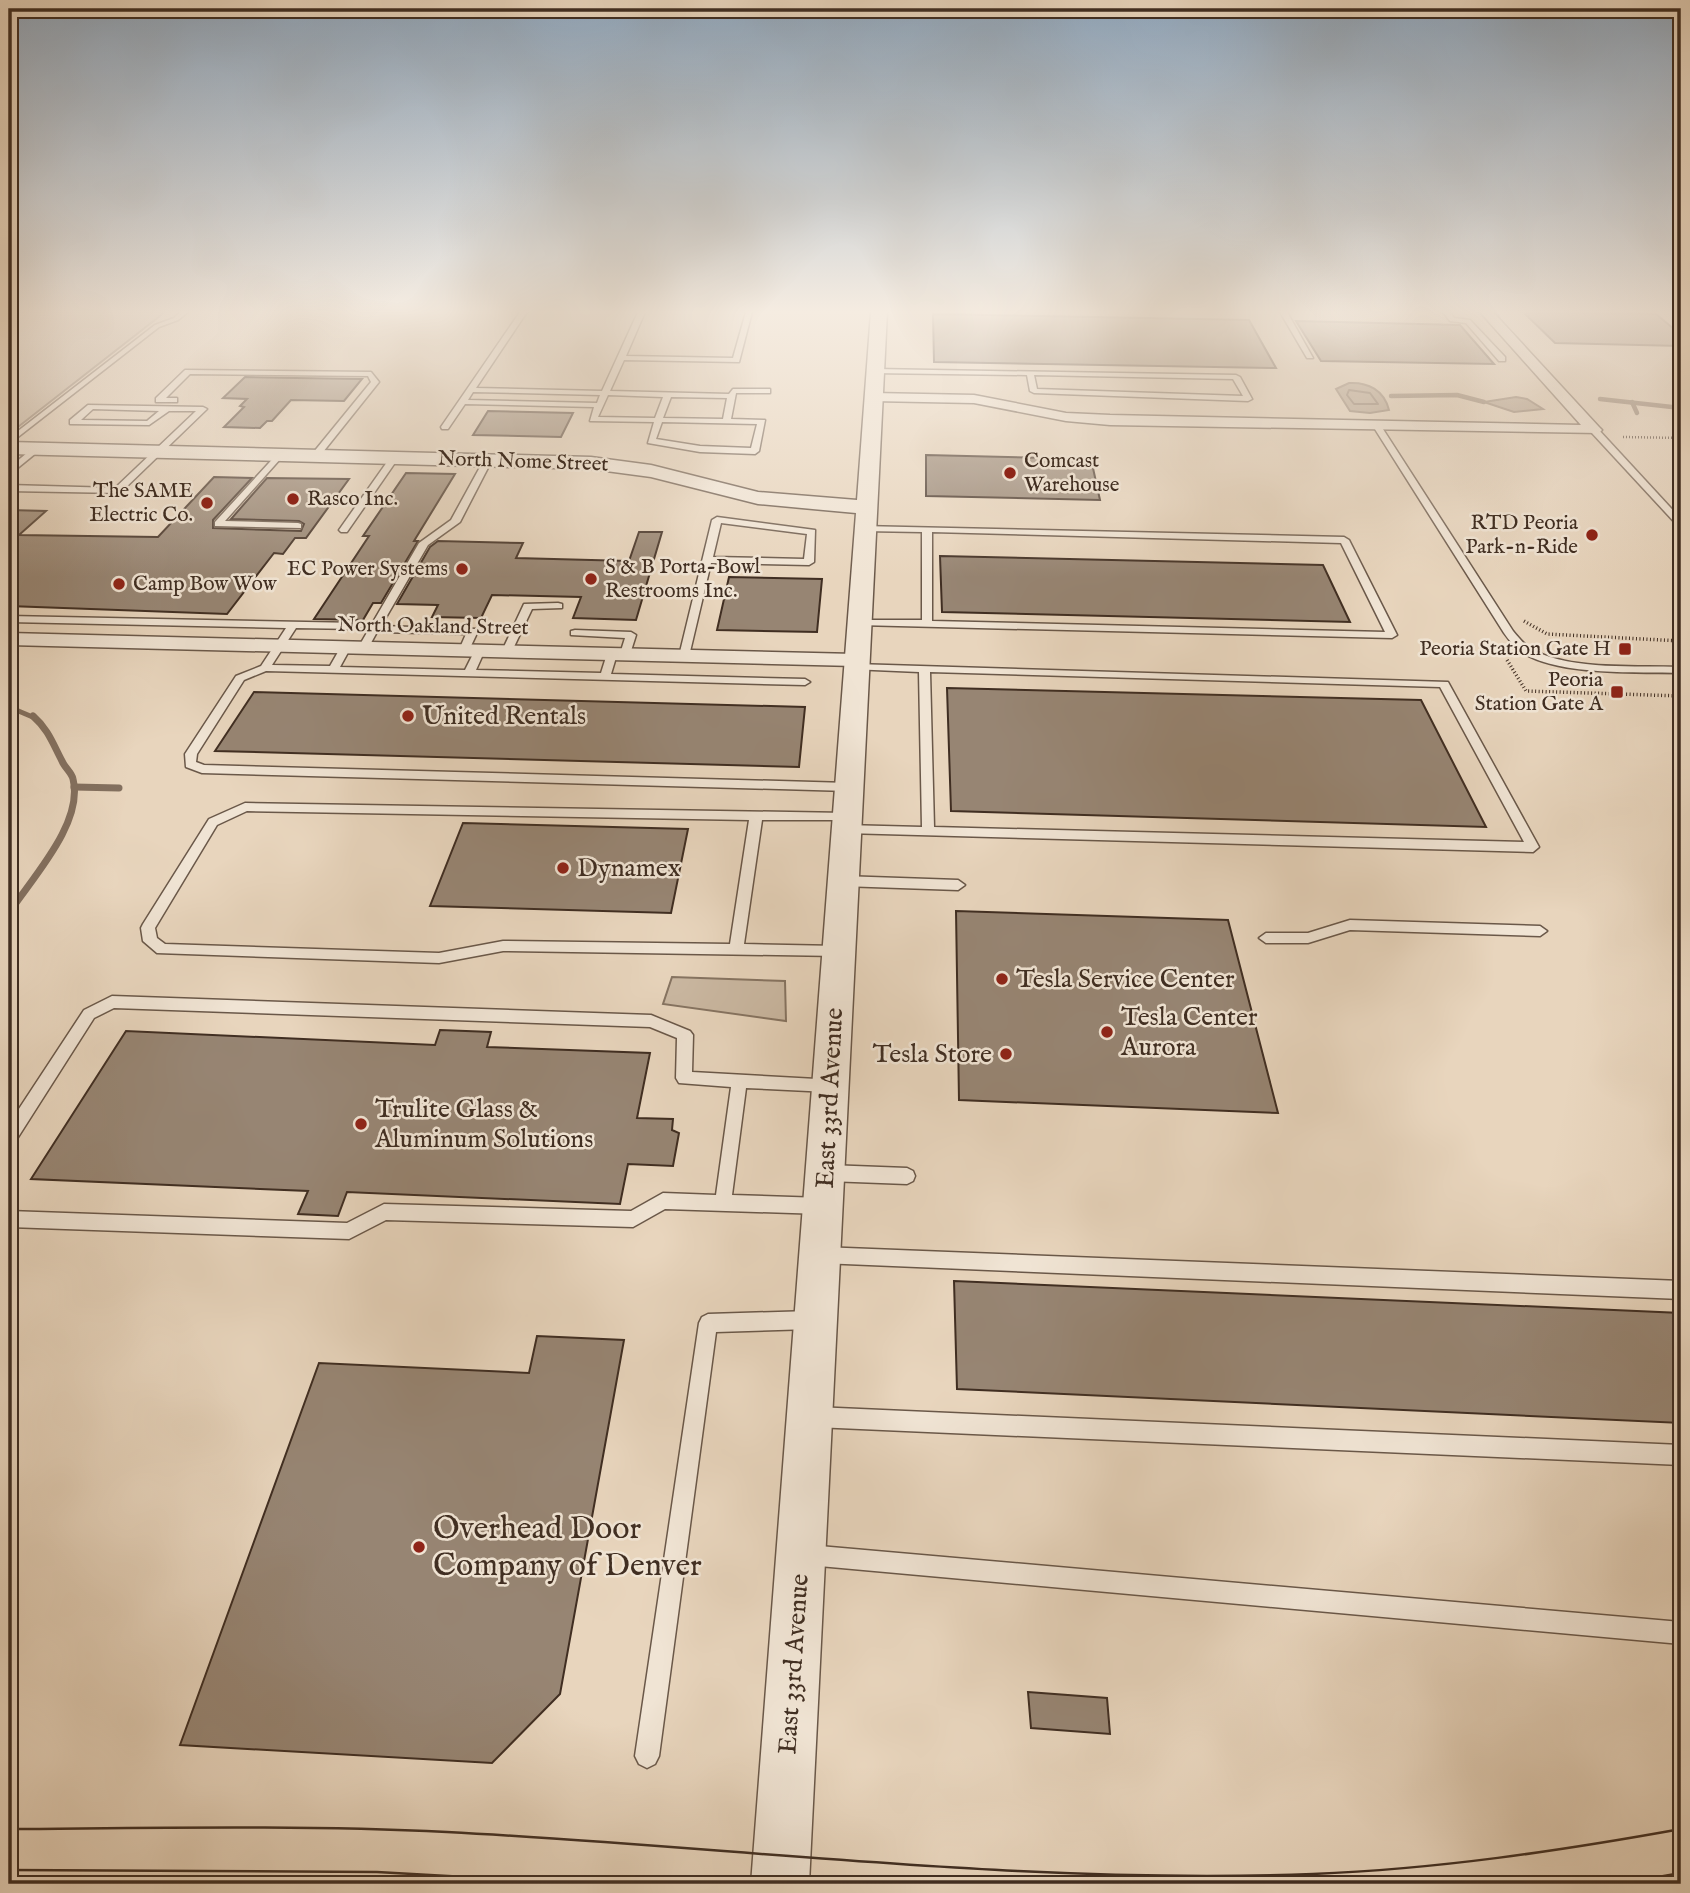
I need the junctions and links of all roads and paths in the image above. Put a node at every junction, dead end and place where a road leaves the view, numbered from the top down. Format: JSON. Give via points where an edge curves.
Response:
{"nodes":[{"id":1,"x":62,"y":400,"type":"edge"},
{"id":2,"x":176,"y":400,"type":"edge"},
{"id":3,"x":360,"y":400,"type":"edge"},
{"id":4,"x":602,"y":400,"type":"edge"},
{"id":5,"x":666,"y":400,"type":"edge"},
{"id":6,"x":731,"y":400,"type":"edge"},
{"id":7,"x":873,"y":400,"type":"edge"},
{"id":8,"x":976,"y":400,"type":"edge"},
{"id":9,"x":1567,"y":400,"type":"edge"},
{"id":10,"x":462,"y":402,"type":"joint"},
{"id":11,"x":600,"y":405,"type":"junction"},
{"id":12,"x":166,"y":409,"type":"junction"},
{"id":13,"x":204,"y":409,"type":"junction"},
{"id":14,"x":659,"y":420,"type":"junction"},
{"id":15,"x":726,"y":421,"type":"junction"},
{"id":16,"x":1377,"y":426,"type":"junction"},
{"id":17,"x":445,"y":427,"type":"dead end"},
{"id":18,"x":1594,"y":430,"type":"junction"},
{"id":19,"x":9,"y":442,"type":"edge"},
{"id":20,"x":9,"y":448,"type":"edge"},
{"id":21,"x":37,"y":449,"type":"junction"},
{"id":22,"x":158,"y":452,"type":"junction"},
{"id":23,"x":279,"y":455,"type":"junction"},
{"id":24,"x":316,"y":456,"type":"junction"},
{"id":25,"x":395,"y":457,"type":"junction"},
{"id":26,"x":488,"y":460,"type":"junction"},
{"id":27,"x":9,"y":472,"type":"edge"},
{"id":28,"x":9,"y":488,"type":"edge"},
{"id":29,"x":865,"y":517,"type":"junction"},
{"id":30,"x":1681,"y":524,"type":"edge"},
{"id":31,"x":298,"y":526,"type":"dead end"},
{"id":32,"x":927,"y":529,"type":"junction"},
{"id":33,"x":344,"y":530,"type":"dead end"},
{"id":34,"x":707,"y":560,"type":"junction"},
{"id":35,"x":558,"y":606,"type":"dead end"},
{"id":36,"x":1518,"y":612,"type":"dead end"},
{"id":37,"x":9,"y":619,"type":"edge"},
{"id":38,"x":858,"y":622,"type":"junction"},
{"id":39,"x":927,"y":624,"type":"junction"},
{"id":40,"x":293,"y":625,"type":"junction"},
{"id":41,"x":358,"y":626,"type":"dead end"},
{"id":42,"x":376,"y":629,"type":"junction"},
{"id":43,"x":575,"y":633,"type":"dead end"},
{"id":44,"x":9,"y":639,"type":"edge"},
{"id":45,"x":1681,"y":641,"type":"edge"},
{"id":46,"x":280,"y":646,"type":"junction"},
{"id":47,"x":355,"y":648,"type":"junction"},
{"id":48,"x":472,"y":650,"type":"junction"},
{"id":49,"x":507,"y":651,"type":"junction"},
{"id":50,"x":619,"y":654,"type":"junction"},
{"id":51,"x":684,"y":656,"type":"junction"},
{"id":52,"x":1504,"y":656,"type":"dead end"},
{"id":53,"x":748,"y":657,"type":"junction"},
{"id":54,"x":855,"y":663,"type":"junction"},
{"id":55,"x":265,"y":668,"type":"junction"},
{"id":56,"x":924,"y":668,"type":"junction"},
{"id":57,"x":333,"y":670,"type":"junction"},
{"id":58,"x":1681,"y":670,"type":"edge"},
{"id":59,"x":469,"y":673,"type":"junction"},
{"id":60,"x":605,"y":677,"type":"junction"},
{"id":61,"x":744,"y":680,"type":"junction"},
{"id":62,"x":805,"y":682,"type":"dead end"},
{"id":63,"x":1681,"y":696,"type":"edge"},
{"id":64,"x":847,"y":811,"type":"junction"},
{"id":65,"x":756,"y":817,"type":"junction"},
{"id":66,"x":929,"y":831,"type":"junction"},
{"id":67,"x":842,"y":881,"type":"junction"},
{"id":68,"x":958,"y":885,"type":"dead end"},
{"id":69,"x":1540,"y":931,"type":"dead end"},
{"id":70,"x":1266,"y":938,"type":"dead end"},
{"id":71,"x":736,"y":948,"type":"junction"},
{"id":72,"x":838,"y":951,"type":"junction"},
{"id":73,"x":739,"y":1082,"type":"junction"},
{"id":74,"x":830,"y":1085,"type":"junction"},
{"id":75,"x":9,"y":1137,"type":"edge"},
{"id":76,"x":907,"y":1176,"type":"dead end"},
{"id":77,"x":824,"y":1190,"type":"junction"},
{"id":78,"x":723,"y":1203,"type":"junction"},
{"id":79,"x":9,"y":1219,"type":"edge"},
{"id":80,"x":820,"y":1255,"type":"junction"},
{"id":81,"x":1681,"y":1290,"type":"edge"},
{"id":82,"x":816,"y":1320,"type":"junction"},
{"id":83,"x":810,"y":1417,"type":"junction"},
{"id":84,"x":1681,"y":1455,"type":"edge"},
{"id":85,"x":800,"y":1555,"type":"junction"},
{"id":86,"x":1681,"y":1633,"type":"edge"},
{"id":87,"x":647,"y":1756,"type":"dead end"},
{"id":88,"x":780,"y":1884,"type":"edge"}],
"edges":[{"from":1,"to":19,"type":"lane"},
{"from":2,"to":13,"type":"lane","via":[[209,401]]},
{"from":3,"to":24,"type":"lane"},
{"from":4,"to":11,"type":"lane"},
{"from":5,"to":14,"type":"lane"},
{"from":6,"to":15,"type":"lane"},
{"from":7,"to":29,"type":"street","name":"East 33rd Avenue"},
{"from":8,"to":16,"type":"street","via":[[1110,420]]},
{"from":9,"to":18,"type":"street"},
{"from":10,"to":11,"type":"lane"},
{"from":10,"to":17,"type":"lane"},
{"from":11,"to":14,"type":"lane","via":[[593,419]]},
{"from":12,"to":12,"type":"lane","via":[[91,407],[72,422],[149,424]]},
{"from":12,"to":13,"type":"lane"},
{"from":13,"to":22,"type":"lane"},
{"from":14,"to":15,"type":"lane"},
{"from":14,"to":15,"type":"lane","via":[[651,441],[700,449],[755,450],[762,422]]},
{"from":16,"to":18,"type":"street"},
{"from":16,"to":58,"type":"lane","via":[[1509,633],[1524,649],[1561,661]]},
{"from":18,"to":30,"type":"lane"},
{"from":20,"to":21,"type":"street","name":"North Nome Street"},
{"from":21,"to":22,"type":"street","name":"North Nome Street"},
{"from":21,"to":27,"type":"lane"},
{"from":22,"to":23,"type":"street","name":"North Nome Street"},
{"from":22,"to":28,"type":"lane","via":[[117,491]]},
{"from":23,"to":24,"type":"street","name":"North Nome Street"},
{"from":23,"to":31,"type":"lane","via":[[218,524]]},
{"from":24,"to":25,"type":"street","name":"North Nome Street"},
{"from":25,"to":26,"type":"street","name":"North Nome Street"},
{"from":25,"to":33,"type":"lane"},
{"from":26,"to":29,"type":"street","name":"North Nome Street","via":[[612,465]]},
{"from":26,"to":42,"type":"lane","via":[[455,522],[424,543]]},
{"from":29,"to":32,"type":"lane"},
{"from":29,"to":38,"type":"street","name":"East 33rd Avenue"},
{"from":32,"to":39,"type":"lane"},
{"from":32,"to":39,"type":"lane","via":[[1344,540],[1392,635]]},
{"from":34,"to":34,"type":"lane","via":[[717,520],[812,532],[809,562]]},
{"from":34,"to":51,"type":"lane"},
{"from":35,"to":49,"type":"lane","via":[[528,606]]},
{"from":36,"to":45,"type":"path","via":[[1525,622],[1547,634]]},
{"from":37,"to":40,"type":"lane"},
{"from":38,"to":39,"type":"lane"},
{"from":38,"to":54,"type":"street","name":"East 33rd Avenue"},
{"from":40,"to":41,"type":"lane"},
{"from":40,"to":46,"type":"lane"},
{"from":42,"to":47,"type":"lane"},
{"from":42,"to":48,"type":"lane","via":[[473,631]]},
{"from":43,"to":50,"type":"lane","via":[[631,635]]},
{"from":44,"to":46,"type":"street","name":"North Oakland Street"},
{"from":46,"to":47,"type":"street","name":"North Oakland Street"},
{"from":46,"to":55,"type":"lane"},
{"from":47,"to":48,"type":"street","name":"North Oakland Street"},
{"from":47,"to":57,"type":"lane"},
{"from":48,"to":49,"type":"street","name":"North Oakland Street"},
{"from":48,"to":59,"type":"lane"},
{"from":49,"to":50,"type":"street","name":"North Oakland Street"},
{"from":50,"to":51,"type":"street","name":"North Oakland Street"},
{"from":50,"to":60,"type":"lane"},
{"from":51,"to":53,"type":"street","name":"North Oakland Street"},
{"from":52,"to":63,"type":"path","via":[[1525,691]]},
{"from":53,"to":54,"type":"street","name":"North Oakland Street"},
{"from":53,"to":61,"type":"lane"},
{"from":54,"to":56,"type":"lane"},
{"from":54,"to":64,"type":"street","name":"East 33rd Avenue"},
{"from":55,"to":57,"type":"lane"},
{"from":55,"to":64,"type":"lane","via":[[240,678],[191,754],[190,764],[202,769]]},
{"from":56,"to":66,"type":"lane"},
{"from":56,"to":66,"type":"lane","via":[[1444,684],[1533,847]]},
{"from":57,"to":59,"type":"lane"},
{"from":59,"to":60,"type":"lane"},
{"from":60,"to":61,"type":"lane"},
{"from":61,"to":62,"type":"lane"},
{"from":64,"to":65,"type":"lane"},
{"from":64,"to":66,"type":"lane"},
{"from":64,"to":67,"type":"street","name":"East 33rd Avenue"},
{"from":65,"to":71,"type":"lane"},
{"from":65,"to":71,"type":"lane","via":[[246,807],[213,822],[148,929],[150,941],[162,949],[412,958],[439,958],[503,946]]},
{"from":67,"to":68,"type":"lane"},
{"from":67,"to":72,"type":"street","name":"East 33rd Avenue"},
{"from":69,"to":70,"type":"lane","via":[[1350,925],[1308,938]]},
{"from":71,"to":72,"type":"lane"},
{"from":72,"to":74,"type":"street","name":"East 33rd Avenue"},
{"from":73,"to":74,"type":"lane"},
{"from":73,"to":75,"type":"lane","via":[[684,1078],[685,1035],[651,1021],[112,1002],[89,1014]]},
{"from":73,"to":78,"type":"lane"},
{"from":74,"to":77,"type":"street","name":"East 33rd Avenue"},
{"from":76,"to":77,"type":"lane"},
{"from":77,"to":78,"type":"lane"},
{"from":77,"to":80,"type":"street","name":"East 33rd Avenue"},
{"from":78,"to":79,"type":"lane","via":[[663,1201],[633,1219],[384,1212],[349,1231]]},
{"from":80,"to":81,"type":"lane"},
{"from":80,"to":82,"type":"street","name":"East 33rd Avenue"},
{"from":82,"to":83,"type":"street","name":"East 33rd Avenue"},
{"from":82,"to":87,"type":"lane","via":[[708,1323]]},
{"from":83,"to":84,"type":"lane"},
{"from":83,"to":85,"type":"street","name":"East 33rd Avenue"},
{"from":85,"to":86,"type":"lane"},
{"from":85,"to":88,"type":"street","name":"East 33rd Avenue"}]}
